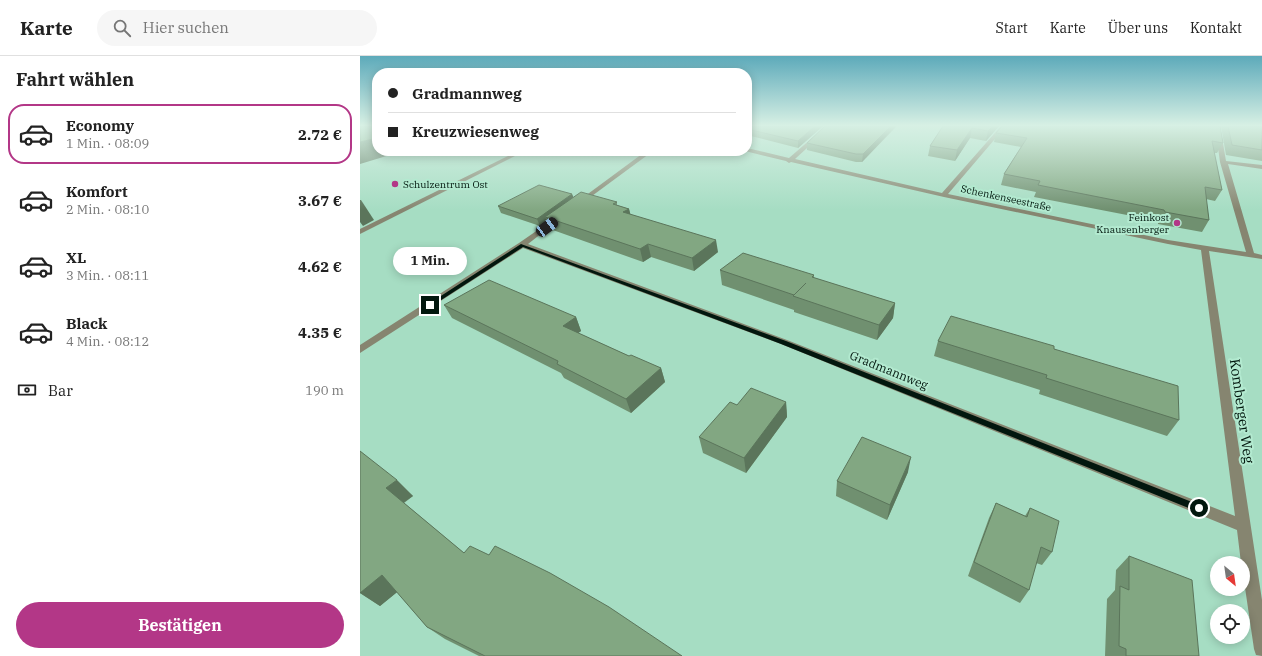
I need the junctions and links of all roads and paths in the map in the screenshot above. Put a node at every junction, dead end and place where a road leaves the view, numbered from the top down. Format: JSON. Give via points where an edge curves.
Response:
{"nodes":[{"id":1,"x":762,"y":154,"type":"edge"},
{"id":2,"x":796,"y":154,"type":"edge"},
{"id":3,"x":980,"y":154,"type":"edge"},
{"id":4,"x":1221,"y":154,"type":"edge"},
{"id":5,"x":512,"y":156,"type":"edge"},
{"id":6,"x":643,"y":156,"type":"edge"},
{"id":7,"x":788,"y":161,"type":"junction"},
{"id":8,"x":1223,"y":162,"type":"junction"},
{"id":9,"x":1262,"y":167,"type":"edge"},
{"id":10,"x":944,"y":195,"type":"junction"},
{"id":11,"x":360,"y":232,"type":"edge"},
{"id":12,"x":522,"y":245,"type":"junction"},
{"id":13,"x":1205,"y":248,"type":"junction"},
{"id":14,"x":1252,"y":256,"type":"junction"},
{"id":15,"x":1262,"y":257,"type":"edge"},
{"id":16,"x":360,"y":350,"type":"edge"},
{"id":17,"x":1243,"y":526,"type":"junction"},
{"id":18,"x":1262,"y":649,"type":"edge"}],
"edges":[{"from":1,"to":7,"type":"street","name":"Schenkenseestraße"},
{"from":2,"to":7,"type":"street"},
{"from":3,"to":10,"type":"street"},
{"from":4,"to":8,"type":"street"},
{"from":5,"to":11,"type":"street"},
{"from":6,"to":12,"type":"street"},
{"from":7,"to":10,"type":"street","name":"Schenkenseestraße"},
{"from":8,"to":9,"type":"street"},
{"from":8,"to":14,"type":"street"},
{"from":10,"to":13,"type":"street","name":"Schenkenseestraße"},
{"from":12,"to":16,"type":"street"},
{"from":12,"to":17,"type":"street","name":"Gradmannweg","via":[[784,342]]},
{"from":13,"to":14,"type":"street","name":"Schenkenseestraße"},
{"from":13,"to":17,"type":"street","name":"Komberger Weg"},
{"from":14,"to":15,"type":"street","name":"Schenkenseestraße"},
{"from":17,"to":18,"type":"street","name":"Komberger Weg"}]}
